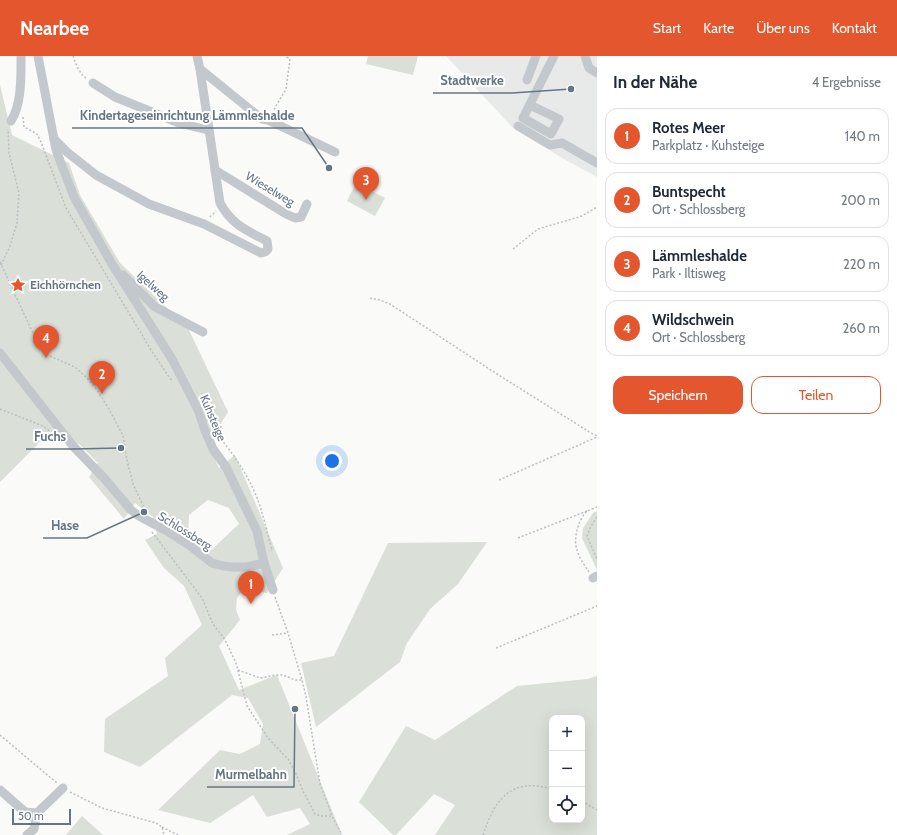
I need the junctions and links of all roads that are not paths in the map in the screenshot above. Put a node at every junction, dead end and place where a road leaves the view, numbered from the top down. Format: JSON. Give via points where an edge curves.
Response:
{"nodes":[{"id":1,"x":21,"y":56,"type":"edge"},
{"id":2,"x":38,"y":56,"type":"edge"},
{"id":3,"x":197,"y":56,"type":"edge"},
{"id":4,"x":536,"y":56,"type":"edge"},
{"id":5,"x":554,"y":56,"type":"edge"},
{"id":6,"x":585,"y":56,"type":"edge"},
{"id":7,"x":200,"y":69,"type":"junction"},
{"id":8,"x":597,"y":73,"type":"edge"},
{"id":9,"x":527,"y":80,"type":"dead end"},
{"id":10,"x":93,"y":83,"type":"road end"},
{"id":11,"x":530,"y":105,"type":"junction"},
{"id":12,"x":547,"y":113,"type":"junction"},
{"id":13,"x":11,"y":120,"type":"road end"},
{"id":14,"x":518,"y":126,"type":"dead end"},
{"id":15,"x":540,"y":128,"type":"junction"},
{"id":16,"x":208,"y":130,"type":"junction"},
{"id":17,"x":54,"y":139,"type":"junction"},
{"id":18,"x":335,"y":152,"type":"dead end"},
{"id":19,"x":597,"y":163,"type":"edge"},
{"id":20,"x":215,"y":170,"type":"junction"},
{"id":21,"x":307,"y":204,"type":"dead end"},
{"id":22,"x":112,"y":264,"type":"junction"},
{"id":23,"x":202,"y":332,"type":"dead end"},
{"id":24,"x":0,"y":353,"type":"edge"},
{"id":25,"x":264,"y":563,"type":"junction"},
{"id":26,"x":273,"y":590,"type":"road end"},
{"id":27,"x":63,"y":788,"type":"road end"},
{"id":28,"x":0,"y":790,"type":"edge"},
{"id":29,"x":37,"y":813,"type":"junction"},
{"id":30,"x":27,"y":835,"type":"edge"}],
"edges":[{"from":1,"to":13,"type":"street","via":[[21,84]]},
{"from":2,"to":17,"type":"street"},
{"from":3,"to":7,"type":"street"},
{"from":4,"to":9,"type":"street"},
{"from":5,"to":11,"type":"street"},
{"from":6,"to":8,"type":"street","via":[[589,68]]},
{"from":7,"to":16,"type":"street"},
{"from":7,"to":18,"type":"street","via":[[262,119]]},
{"from":10,"to":16,"type":"street","via":[[115,97],[179,122]]},
{"from":11,"to":12,"type":"street"},
{"from":11,"to":15,"type":"street","via":[[523,118]]},
{"from":12,"to":15,"type":"street"},
{"from":12,"to":15,"type":"street","via":[[559,119],[551,134]]},
{"from":14,"to":19,"type":"street","via":[[550,145],[562,143]]},
{"from":16,"to":20,"type":"street"},
{"from":17,"to":20,"type":"street","via":[[96,175],[150,204],[204,224],[261,253],[265,252],[268,249],[267,241],[238,226],[226,214],[221,205]]},
{"from":17,"to":22,"type":"street","via":[[74,197]]},
{"from":20,"to":21,"type":"street","name":"Wieselweg","via":[[295,218],[301,217]]},
{"from":22,"to":23,"type":"street","name":"Igelweg","via":[[155,307]]},
{"from":22,"to":25,"type":"street","name":"Kuhsteige","via":[[172,359],[193,400],[213,449],[226,467],[257,531]]},
{"from":24,"to":25,"type":"street","name":"Schlossberg","via":[[73,446],[131,510],[178,538],[212,563],[232,567]]},
{"from":25,"to":26,"type":"street","name":"Kuhsteige"},
{"from":27,"to":29,"type":"street"},
{"from":28,"to":29,"type":"street","via":[[25,812]]},
{"from":29,"to":30,"type":"street","via":[[34,829]]}]}
